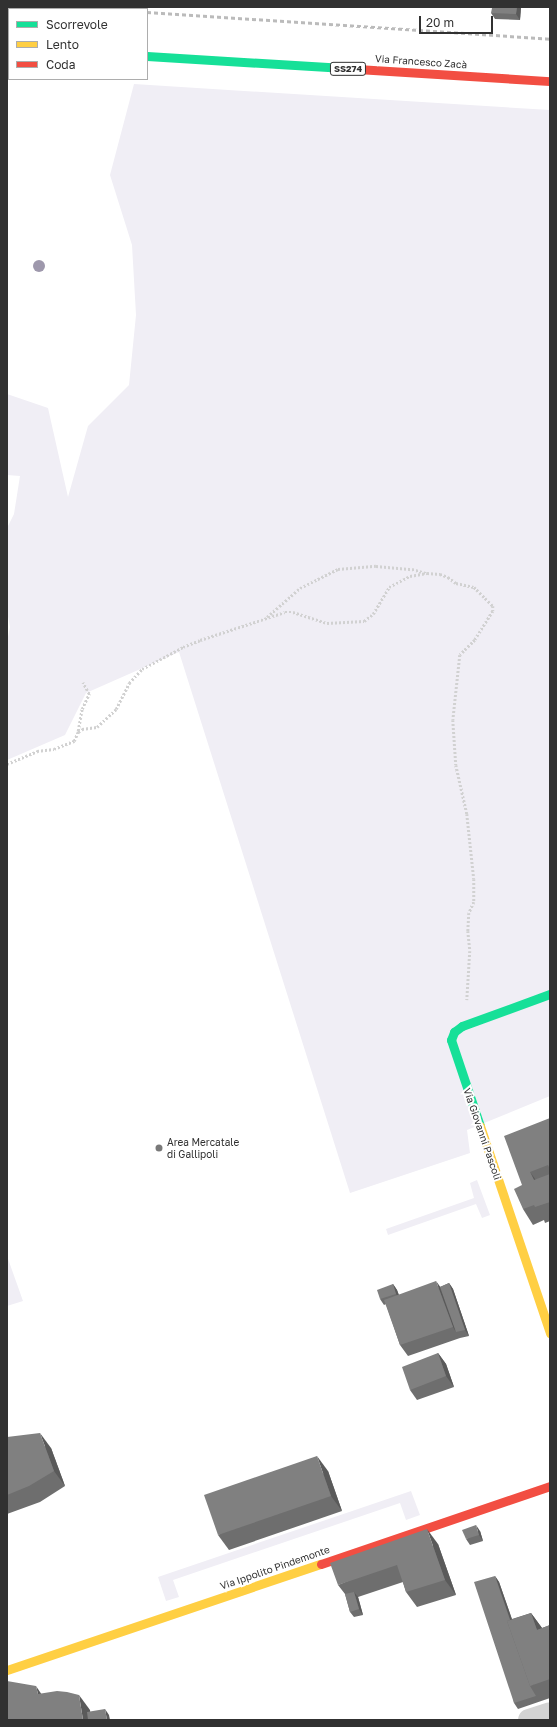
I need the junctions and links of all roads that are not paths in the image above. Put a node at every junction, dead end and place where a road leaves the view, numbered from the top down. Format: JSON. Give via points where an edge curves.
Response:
{"nodes":[{"id":1,"x":148,"y":56,"type":"edge"},
{"id":2,"x":550,"y":81,"type":"edge"},
{"id":3,"x":550,"y":994,"type":"edge"},
{"id":4,"x":550,"y":1333,"type":"edge"},
{"id":5,"x":550,"y":1486,"type":"edge"},
{"id":6,"x":7,"y":1670,"type":"edge"},
{"id":7,"x":550,"y":1713,"type":"edge"},
{"id":8,"x":529,"y":1720,"type":"edge"}],
"edges":[{"from":1,"to":2,"type":"street","name":"Via Francesco Zacà","number":"SS274"},
{"from":3,"to":4,"type":"street","name":"Via Giovanni Pascoli","via":[[462,1026],[454,1032],[451,1040]]},
{"from":5,"to":6,"type":"street","name":"Via Ippolito Pindemonte"},
{"from":7,"to":8,"type":"street"}]}
